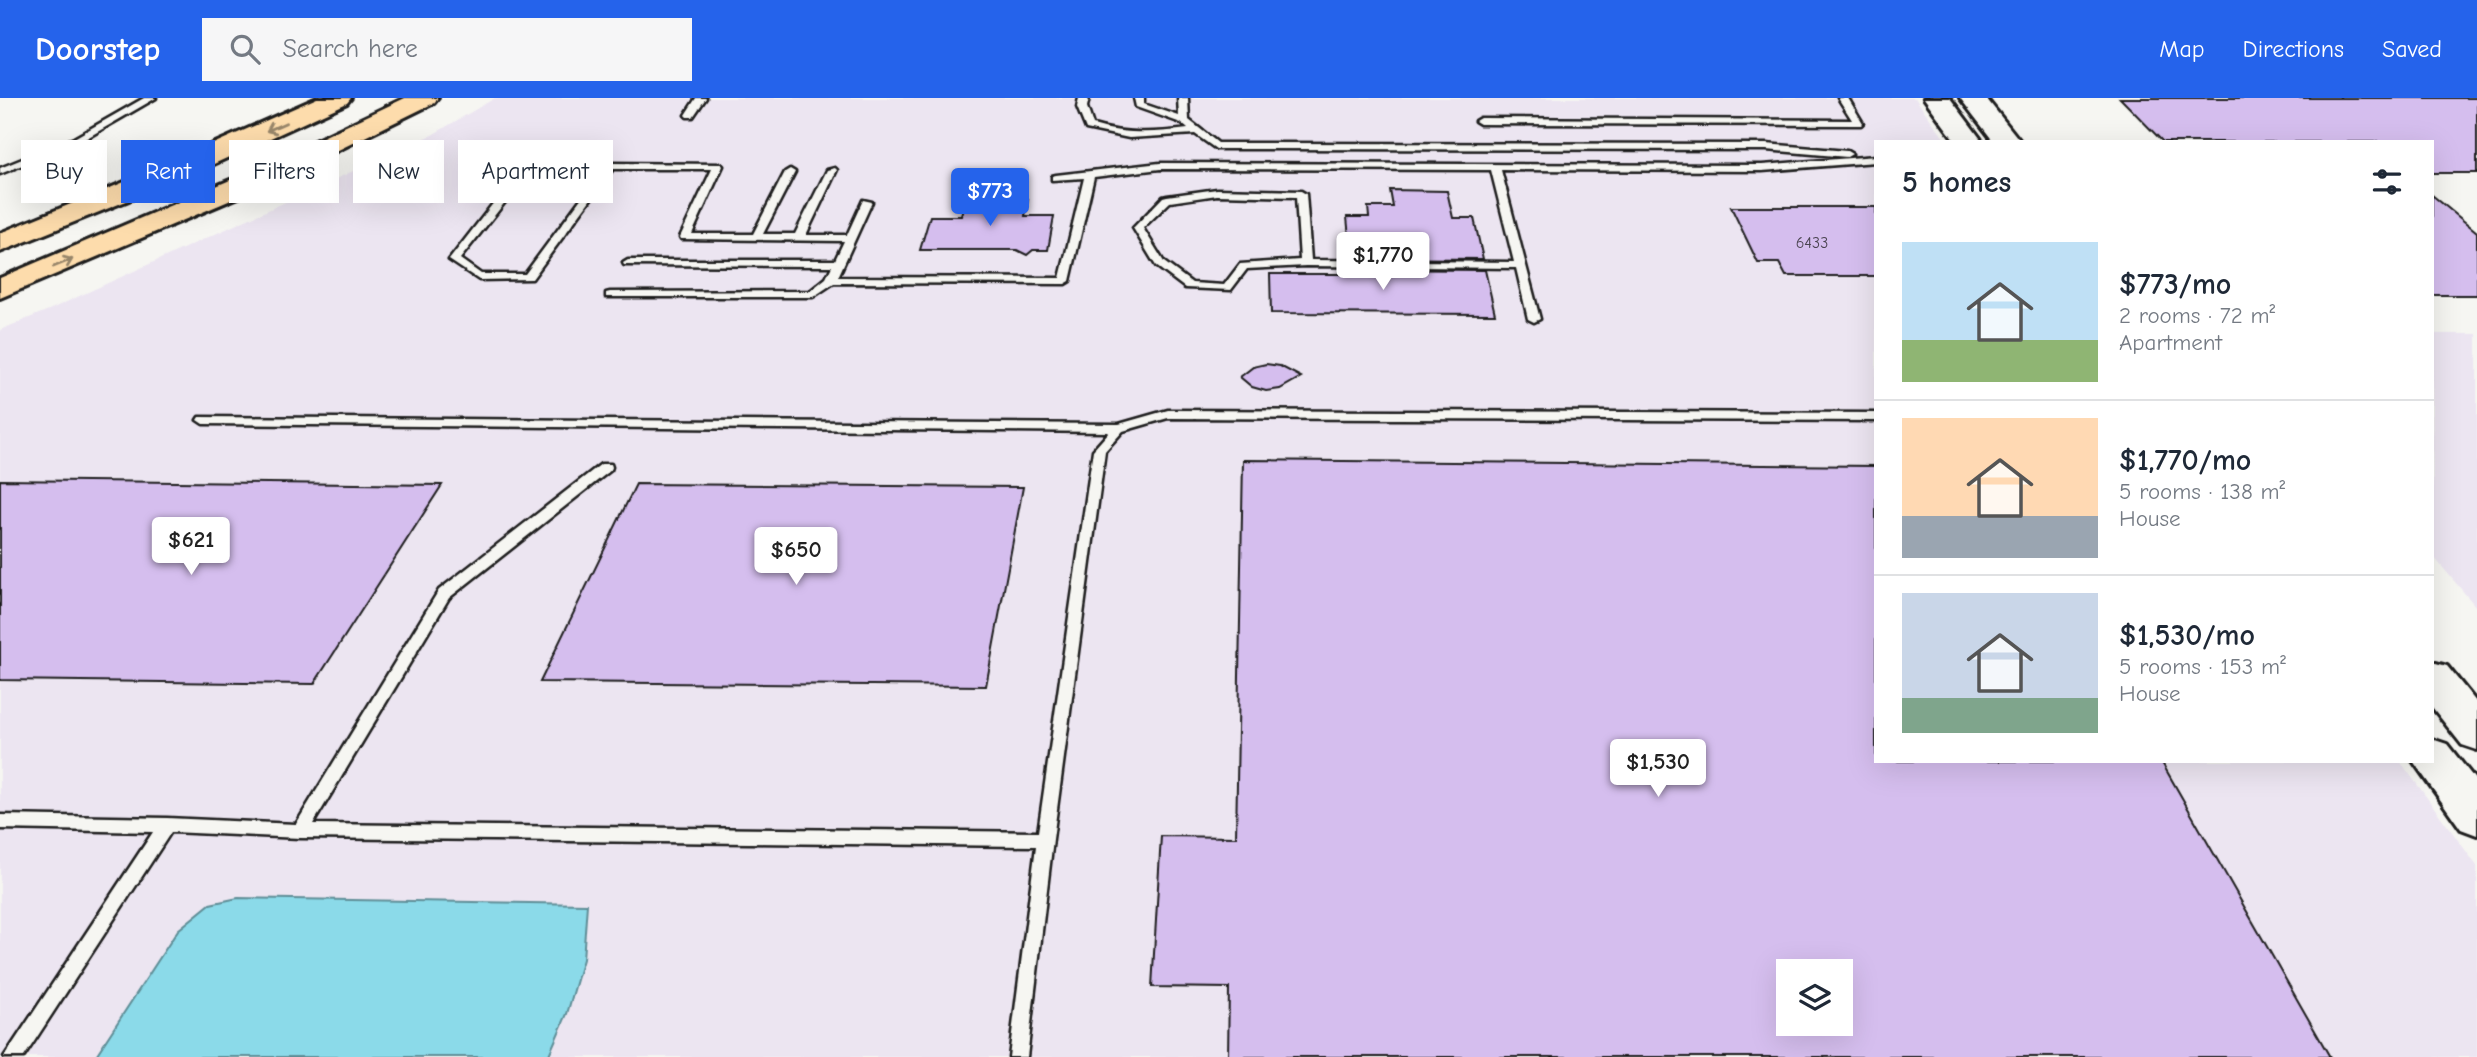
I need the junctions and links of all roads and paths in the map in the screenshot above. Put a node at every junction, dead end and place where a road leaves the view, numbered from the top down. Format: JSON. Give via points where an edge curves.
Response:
{"nodes":[{"id":1,"x":151,"y":98,"type":"edge"},
{"id":2,"x":338,"y":98,"type":"edge"},
{"id":3,"x":425,"y":98,"type":"edge"},
{"id":4,"x":701,"y":98,"type":"edge"},
{"id":5,"x":1084,"y":98,"type":"edge"},
{"id":6,"x":1139,"y":98,"type":"edge"},
{"id":7,"x":1183,"y":98,"type":"edge"},
{"id":8,"x":1843,"y":98,"type":"edge"},
{"id":9,"x":1937,"y":98,"type":"edge"},
{"id":10,"x":1973,"y":98,"type":"edge"},
{"id":11,"x":691,"y":116,"type":"dead end"},
{"id":12,"x":1184,"y":121,"type":"junction"},
{"id":13,"x":1480,"y":121,"type":"dead end"},
{"id":14,"x":1197,"y":131,"type":"junction"},
{"id":15,"x":1968,"y":140,"type":"edge"},
{"id":16,"x":2006,"y":140,"type":"edge"},
{"id":17,"x":1874,"y":158,"type":"edge"},
{"id":18,"x":1874,"y":158,"type":"edge"},
{"id":19,"x":610,"y":166,"type":"joint"},
{"id":20,"x":613,"y":166,"type":"edge"},
{"id":21,"x":1495,"y":167,"type":"junction"},
{"id":22,"x":832,"y":170,"type":"dead end"},
{"id":23,"x":0,"y":172,"type":"edge"},
{"id":24,"x":790,"y":172,"type":"dead end"},
{"id":25,"x":1090,"y":174,"type":"junction"},
{"id":26,"x":1056,"y":178,"type":"dead end"},
{"id":27,"x":867,"y":202,"type":"dead end"},
{"id":28,"x":756,"y":238,"type":"junction"},
{"id":29,"x":799,"y":238,"type":"junction"},
{"id":30,"x":850,"y":239,"type":"junction"},
{"id":31,"x":0,"y":243,"type":"edge"},
{"id":32,"x":628,"y":263,"type":"dead end"},
{"id":33,"x":839,"y":263,"type":"junction"},
{"id":34,"x":1306,"y":263,"type":"junction"},
{"id":35,"x":1520,"y":265,"type":"junction"},
{"id":36,"x":831,"y":280,"type":"junction"},
{"id":37,"x":0,"y":289,"type":"edge"},
{"id":38,"x":610,"y":295,"type":"dead end"},
{"id":39,"x":1534,"y":319,"type":"dead end"},
{"id":40,"x":1874,"y":417,"type":"edge"},
{"id":41,"x":203,"y":420,"type":"dead end"},
{"id":42,"x":1119,"y":428,"type":"junction"},
{"id":43,"x":607,"y":467,"type":"dead end"},
{"id":44,"x":2434,"y":679,"type":"edge"},
{"id":45,"x":2477,"y":733,"type":"edge"},
{"id":46,"x":2434,"y":759,"type":"edge"},
{"id":47,"x":2477,"y":816,"type":"edge"},
{"id":48,"x":0,"y":822,"type":"edge"},
{"id":49,"x":167,"y":825,"type":"junction"},
{"id":50,"x":300,"y":831,"type":"junction"},
{"id":51,"x":1045,"y":839,"type":"junction"},
{"id":52,"x":13,"y":1057,"type":"edge"},
{"id":53,"x":1018,"y":1057,"type":"edge"}],
"edges":[{"from":1,"to":23,"type":"lane","via":[[77,140]]},
{"from":2,"to":31,"type":"highway","one_way":true},
{"from":37,"to":3,"type":"highway","one_way":true,"via":[[260,178]]},
{"from":4,"to":11,"type":"lane"},
{"from":5,"to":14,"type":"lane","via":[[1082,107],[1089,127],[1109,134],[1143,137]]},
{"from":6,"to":12,"type":"lane","via":[[1139,105]]},
{"from":7,"to":12,"type":"lane"},
{"from":8,"to":13,"type":"lane","via":[[1858,123]]},
{"from":9,"to":15,"type":"main road"},
{"from":10,"to":16,"type":"main road"},
{"from":12,"to":14,"type":"lane"},
{"from":14,"to":17,"type":"lane","via":[[1216,146],[1766,147]]},
{"from":18,"to":21,"type":"lane","via":[[1762,168]]},
{"from":19,"to":19,"type":"lane","via":[[528,278],[478,277],[454,260],[502,199],[552,173]]},
{"from":20,"to":28,"type":"lane","via":[[718,166],[685,237]]},
{"from":21,"to":25,"type":"lane","via":[[1160,166]]},
{"from":21,"to":35,"type":"lane"},
{"from":22,"to":29,"type":"lane"},
{"from":24,"to":28,"type":"lane"},
{"from":25,"to":26,"type":"lane"},
{"from":25,"to":36,"type":"lane","via":[[1065,281]]},
{"from":27,"to":30,"type":"lane"},
{"from":28,"to":29,"type":"lane"},
{"from":29,"to":30,"type":"lane"},
{"from":30,"to":33,"type":"lane"},
{"from":32,"to":33,"type":"lane"},
{"from":33,"to":36,"type":"lane"},
{"from":34,"to":34,"type":"lane","via":[[1301,194],[1217,192],[1167,200],[1138,228],[1160,264],[1189,286],[1227,288],[1244,266]]},
{"from":34,"to":35,"type":"lane"},
{"from":35,"to":39,"type":"lane"},
{"from":36,"to":38,"type":"lane","via":[[813,294]]},
{"from":40,"to":42,"type":"lane","via":[[1168,414]]},
{"from":41,"to":42,"type":"lane"},
{"from":42,"to":51,"type":"lane","via":[[1099,450]]},
{"from":43,"to":50,"type":"lane","via":[[444,594]]},
{"from":44,"to":45,"type":"main road"},
{"from":46,"to":47,"type":"main road"},
{"from":48,"to":49,"type":"lane"},
{"from":49,"to":50,"type":"lane"},
{"from":49,"to":52,"type":"lane"},
{"from":50,"to":51,"type":"lane"},
{"from":51,"to":53,"type":"lane"}]}
